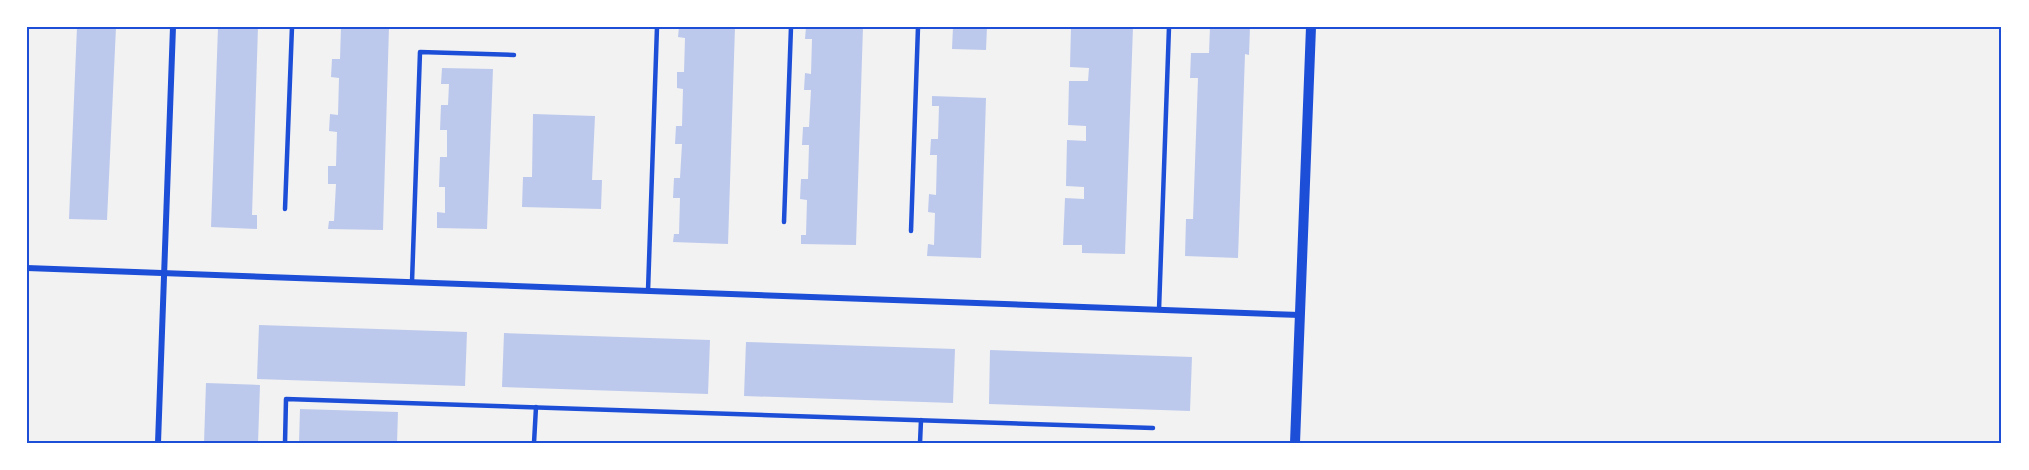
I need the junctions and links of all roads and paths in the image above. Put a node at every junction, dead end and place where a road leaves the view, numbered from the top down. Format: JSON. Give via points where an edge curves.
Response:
{"nodes":[{"id":1,"x":173,"y":27,"type":"edge"},
{"id":2,"x":292,"y":27,"type":"edge"},
{"id":3,"x":657,"y":27,"type":"edge"},
{"id":4,"x":791,"y":27,"type":"edge"},
{"id":5,"x":918,"y":27,"type":"edge"},
{"id":6,"x":1169,"y":27,"type":"edge"},
{"id":7,"x":1311,"y":27,"type":"edge"},
{"id":8,"x":514,"y":55,"type":"dead end"},
{"id":9,"x":285,"y":209,"type":"dead end"},
{"id":10,"x":784,"y":222,"type":"dead end"},
{"id":11,"x":911,"y":231,"type":"dead end"},
{"id":12,"x":27,"y":268,"type":"edge"},
{"id":13,"x":164,"y":273,"type":"junction"},
{"id":14,"x":411,"y":282,"type":"junction"},
{"id":15,"x":648,"y":291,"type":"junction"},
{"id":16,"x":1159,"y":310,"type":"junction"},
{"id":17,"x":1300,"y":315,"type":"junction"},
{"id":18,"x":536,"y":407,"type":"junction"},
{"id":19,"x":921,"y":420,"type":"junction"},
{"id":20,"x":1153,"y":428,"type":"dead end"},
{"id":21,"x":158,"y":443,"type":"edge"},
{"id":22,"x":285,"y":443,"type":"edge"},
{"id":23,"x":534,"y":443,"type":"edge"},
{"id":24,"x":920,"y":443,"type":"edge"},
{"id":25,"x":1294,"y":443,"type":"edge"}],
"edges":[{"from":1,"to":13,"type":"street"},
{"from":2,"to":9,"type":"lane"},
{"from":3,"to":15,"type":"lane"},
{"from":4,"to":10,"type":"lane"},
{"from":5,"to":11,"type":"lane"},
{"from":6,"to":16,"type":"lane"},
{"from":7,"to":17,"type":"street"},
{"from":8,"to":14,"type":"lane","via":[[420,52]]},
{"from":12,"to":13,"type":"street"},
{"from":13,"to":14,"type":"street"},
{"from":13,"to":21,"type":"street"},
{"from":14,"to":15,"type":"street"},
{"from":15,"to":16,"type":"street"},
{"from":16,"to":17,"type":"street"},
{"from":17,"to":25,"type":"street"},
{"from":18,"to":19,"type":"lane"},
{"from":18,"to":22,"type":"lane","via":[[286,399]]},
{"from":18,"to":23,"type":"lane"},
{"from":19,"to":20,"type":"lane"},
{"from":19,"to":24,"type":"lane"}]}
